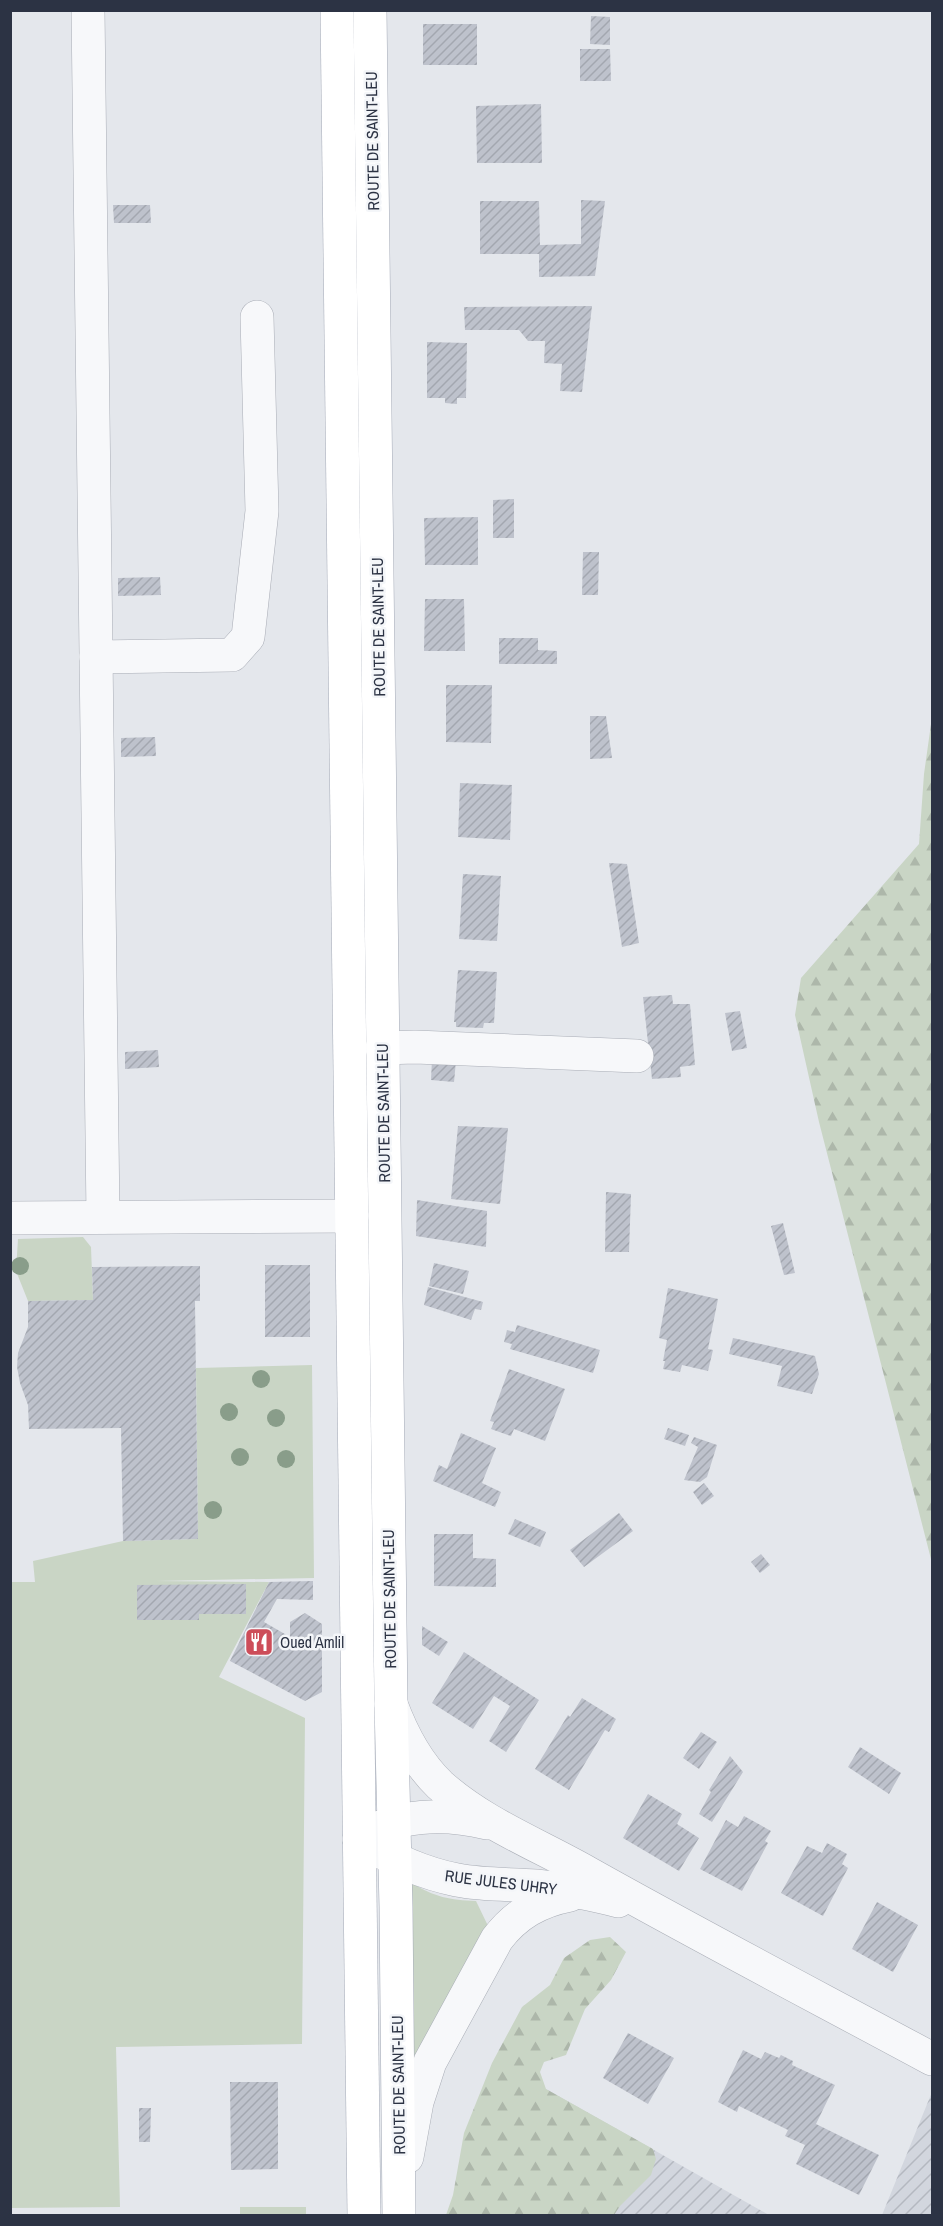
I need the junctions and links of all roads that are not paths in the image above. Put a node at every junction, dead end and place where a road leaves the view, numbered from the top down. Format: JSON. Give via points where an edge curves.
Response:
{"nodes":[{"id":1,"x":88,"y":10,"type":"edge"},
{"id":2,"x":337,"y":10,"type":"edge"},
{"id":3,"x":370,"y":10,"type":"edge"},
{"id":4,"x":256,"y":317,"type":"dead end"},
{"id":5,"x":96,"y":657,"type":"junction"},
{"id":6,"x":382,"y":1048,"type":"junction"},
{"id":7,"x":637,"y":1056,"type":"dead end"},
{"id":8,"x":352,"y":1216,"type":"junction"},
{"id":9,"x":103,"y":1217,"type":"junction"},
{"id":10,"x":10,"y":1218,"type":"edge"},
{"id":11,"x":391,"y":1704,"type":"junction"},
{"id":12,"x":394,"y":1823,"type":"junction"},
{"id":13,"x":502,"y":1827,"type":"junction"},
{"id":14,"x":359,"y":1839,"type":"junction"},
{"id":15,"x":395,"y":1859,"type":"junction"},
{"id":16,"x":585,"y":1893,"type":"junction"},
{"id":17,"x":684,"y":1926,"type":"junction"},
{"id":18,"x":933,"y":2059,"type":"edge"},
{"id":19,"x":399,"y":2211,"type":"edge"},
{"id":20,"x":364,"y":2216,"type":"edge"}],
"edges":[{"from":1,"to":5,"type":"street"},
{"from":2,"to":8,"type":"main road","name":"ROUTE DE SAINT-LEU"},
{"from":3,"to":6,"type":"main road","name":"ROUTE DE SAINT-LEU"},
{"from":4,"to":5,"type":"street","via":[[262,511],[248,637],[232,654]]},
{"from":5,"to":9,"type":"street"},
{"from":6,"to":7,"type":"street"},
{"from":6,"to":11,"type":"main road","name":"ROUTE DE SAINT-LEU"},
{"from":8,"to":9,"type":"street"},
{"from":8,"to":14,"type":"main road","name":"ROUTE DE SAINT-LEU"},
{"from":9,"to":10,"type":"street"},
{"from":11,"to":12,"type":"main road","name":"ROUTE DE SAINT-LEU"},
{"from":11,"to":13,"type":"street","name":"RUE JULES UHRY","via":[[404,1739],[428,1773],[455,1798]]},
{"from":12,"to":13,"type":"street","name":"RUE JULES UHRY","via":[[442,1817]]},
{"from":12,"to":14,"type":"street","name":"RUE JULES UHRY"},
{"from":12,"to":15,"type":"main road","name":"ROUTE DE SAINT-LEU"},
{"from":13,"to":17,"type":"street","name":"RUE JULES UHRY"},
{"from":14,"to":15,"type":"street","name":"RUE JULES UHRY"},
{"from":14,"to":20,"type":"main road","name":"ROUTE DE SAINT-LEU"},
{"from":15,"to":16,"type":"street","name":"RUE JULES UHRY","via":[[457,1880]]},
{"from":15,"to":19,"type":"main road","name":"ROUTE DE SAINT-LEU"},
{"from":16,"to":17,"type":"street","name":"RUE JULES UHRY","via":[[616,1900]]},
{"from":16,"to":19,"type":"street","via":[[530,1908],[497,1940],[422,2082]]},
{"from":17,"to":18,"type":"street","name":"RUE JULES UHRY"}]}
